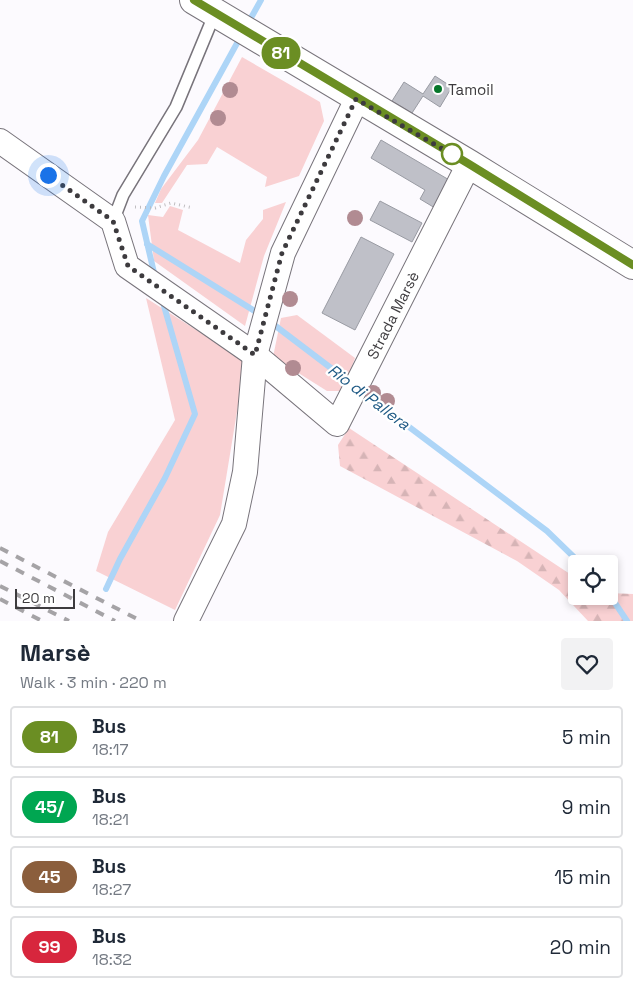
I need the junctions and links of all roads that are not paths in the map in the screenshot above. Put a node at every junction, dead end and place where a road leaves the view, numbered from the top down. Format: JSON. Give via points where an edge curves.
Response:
{"nodes":[{"id":1,"x":211,"y":11,"type":"edge"},
{"id":2,"x":356,"y":99,"type":"junction"},
{"id":3,"x":0,"y":141,"type":"edge"},
{"id":4,"x":469,"y":164,"type":"junction"},
{"id":5,"x":122,"y":214,"type":"junction"},
{"id":6,"x":633,"y":265,"type":"edge"},
{"id":7,"x":258,"y":346,"type":"junction"},
{"id":8,"x":186,"y":621,"type":"edge"}],
"edges":[{"from":1,"to":2,"type":"main road"},
{"from":1,"to":5,"type":"lane","via":[[176,107],[123,195]]},
{"from":2,"to":4,"type":"main road"},
{"from":2,"to":7,"type":"street","via":[[282,253]]},
{"from":3,"to":5,"type":"street"},
{"from":4,"to":6,"type":"main road"},
{"from":4,"to":7,"type":"street","name":"Strada Marsè","via":[[336,424]]},
{"from":5,"to":7,"type":"street","via":[[128,266],[174,298]]},
{"from":7,"to":8,"type":"street","via":[[245,472],[234,524]]}]}
